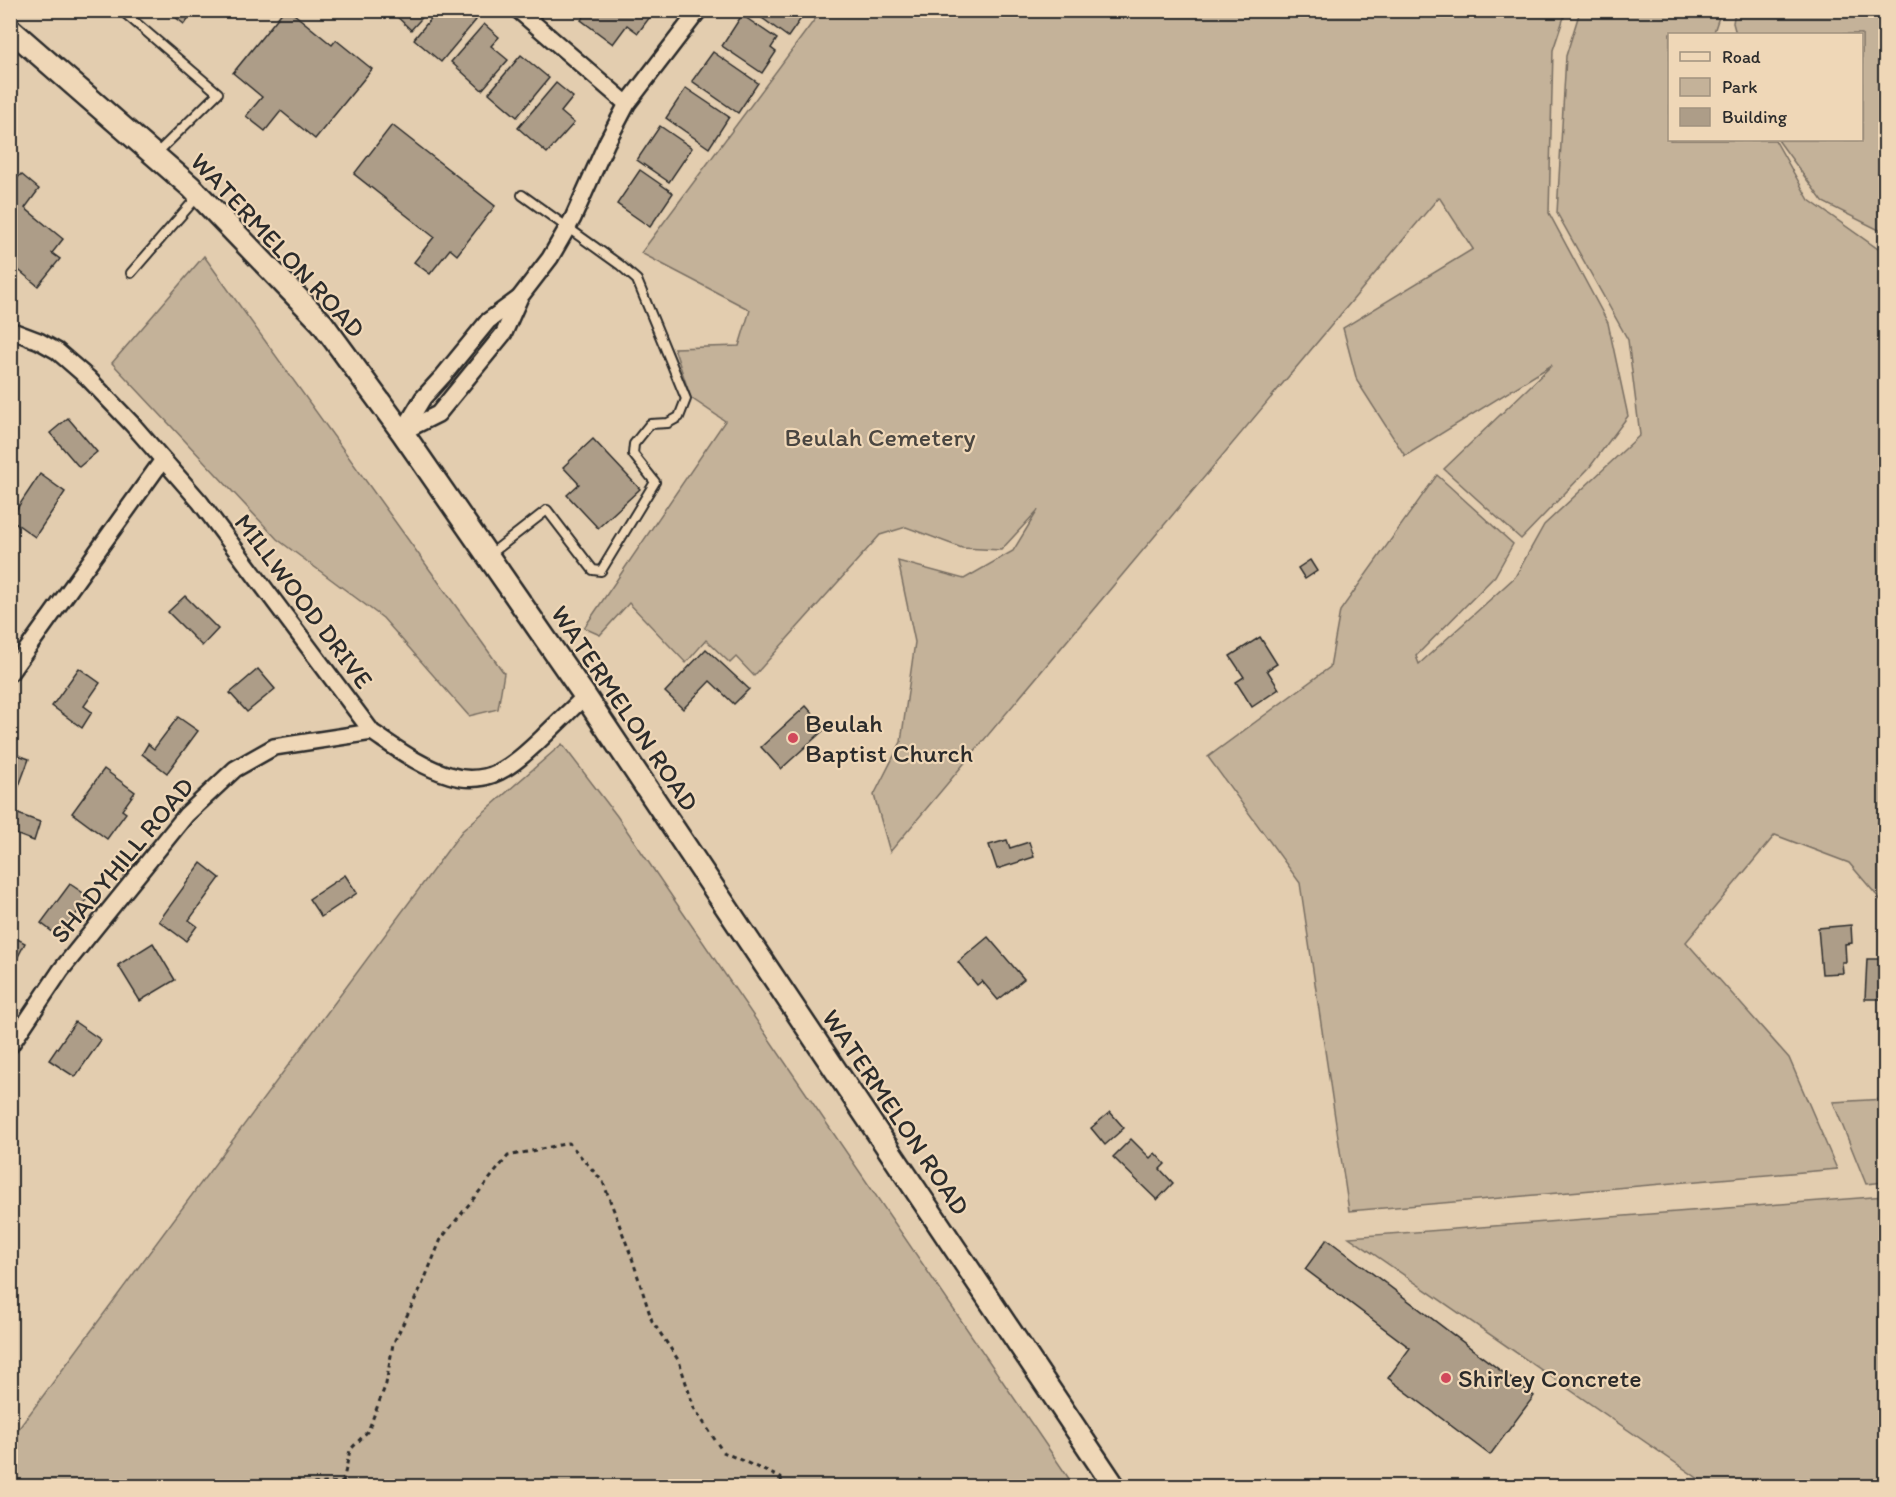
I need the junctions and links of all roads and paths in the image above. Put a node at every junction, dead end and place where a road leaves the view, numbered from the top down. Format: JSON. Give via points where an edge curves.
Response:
{"nodes":[{"id":1,"x":121,"y":10,"type":"edge"},
{"id":2,"x":518,"y":10,"type":"edge"},
{"id":3,"x":699,"y":10,"type":"edge"},
{"id":4,"x":10,"y":29,"type":"edge"},
{"id":5,"x":627,"y":104,"type":"junction"},
{"id":6,"x":155,"y":155,"type":"junction"},
{"id":7,"x":199,"y":195,"type":"junction"},
{"id":8,"x":522,"y":195,"type":"dead end"},
{"id":9,"x":567,"y":229,"type":"junction"},
{"id":10,"x":131,"y":273,"type":"dead end"},
{"id":11,"x":520,"y":297,"type":"junction"},
{"id":12,"x":10,"y":330,"type":"edge"},
{"id":13,"x":402,"y":432,"type":"junction"},
{"id":14,"x":162,"y":461,"type":"junction"},
{"id":15,"x":488,"y":556,"type":"junction"},
{"id":16,"x":10,"y":673,"type":"edge"},
{"id":17,"x":585,"y":696,"type":"junction"},
{"id":18,"x":372,"y":732,"type":"junction"},
{"id":19,"x":10,"y":1046,"type":"edge"},
{"id":20,"x":343,"y":1482,"type":"junction"},
{"id":21,"x":305,"y":1486,"type":"edge"},
{"id":22,"x":349,"y":1486,"type":"edge"},
{"id":23,"x":782,"y":1486,"type":"edge"},
{"id":24,"x":1114,"y":1486,"type":"edge"}],
"edges":[{"from":1,"to":6,"type":"lane","via":[[218,93]]},
{"from":2,"to":5,"type":"street"},
{"from":3,"to":5,"type":"street"},
{"from":4,"to":6,"type":"main road","name":"WATERMELON ROAD"},
{"from":5,"to":9,"type":"street"},
{"from":6,"to":7,"type":"main road","name":"WATERMELON ROAD"},
{"from":7,"to":10,"type":"lane"},
{"from":7,"to":13,"type":"main road","name":"WATERMELON ROAD","via":[[322,323]]},
{"from":8,"to":9,"type":"lane"},
{"from":9,"to":11,"type":"street"},
{"from":9,"to":15,"type":"lane","via":[[637,280],[686,399],[680,417],[668,423],[650,424],[634,444],[633,454],[655,482],[601,571],[593,570],[547,510]]},
{"from":11,"to":13,"type":"street","via":[[488,321],[423,398]]},
{"from":11,"to":13,"type":"street","via":[[504,333],[438,414]]},
{"from":12,"to":14,"type":"street","name":"MILLWOOD DRIVE","via":[[39,341],[74,364]]},
{"from":13,"to":15,"type":"main road","name":"WATERMELON ROAD"},
{"from":14,"to":16,"type":"street"},
{"from":14,"to":18,"type":"street","name":"MILLWOOD DRIVE","via":[[200,502]]},
{"from":15,"to":17,"type":"main road","name":"WATERMELON ROAD"},
{"from":17,"to":18,"type":"street","name":"MILLWOOD DRIVE","via":[[509,767],[480,778],[459,777],[429,767]]},
{"from":17,"to":24,"type":"main road","name":"WATERMELON ROAD"},
{"from":18,"to":19,"type":"street","name":"SHADYHILL ROAD","via":[[274,747],[236,768],[186,815],[68,960]]},
{"from":20,"to":21,"type":"path"},
{"from":20,"to":22,"type":"path"},
{"from":20,"to":23,"type":"path","via":[[350,1450],[368,1431],[386,1384],[393,1344],[441,1239],[508,1156],[569,1143],[603,1182],[652,1321],[679,1361],[694,1408],[723,1452],[781,1478]]}]}
